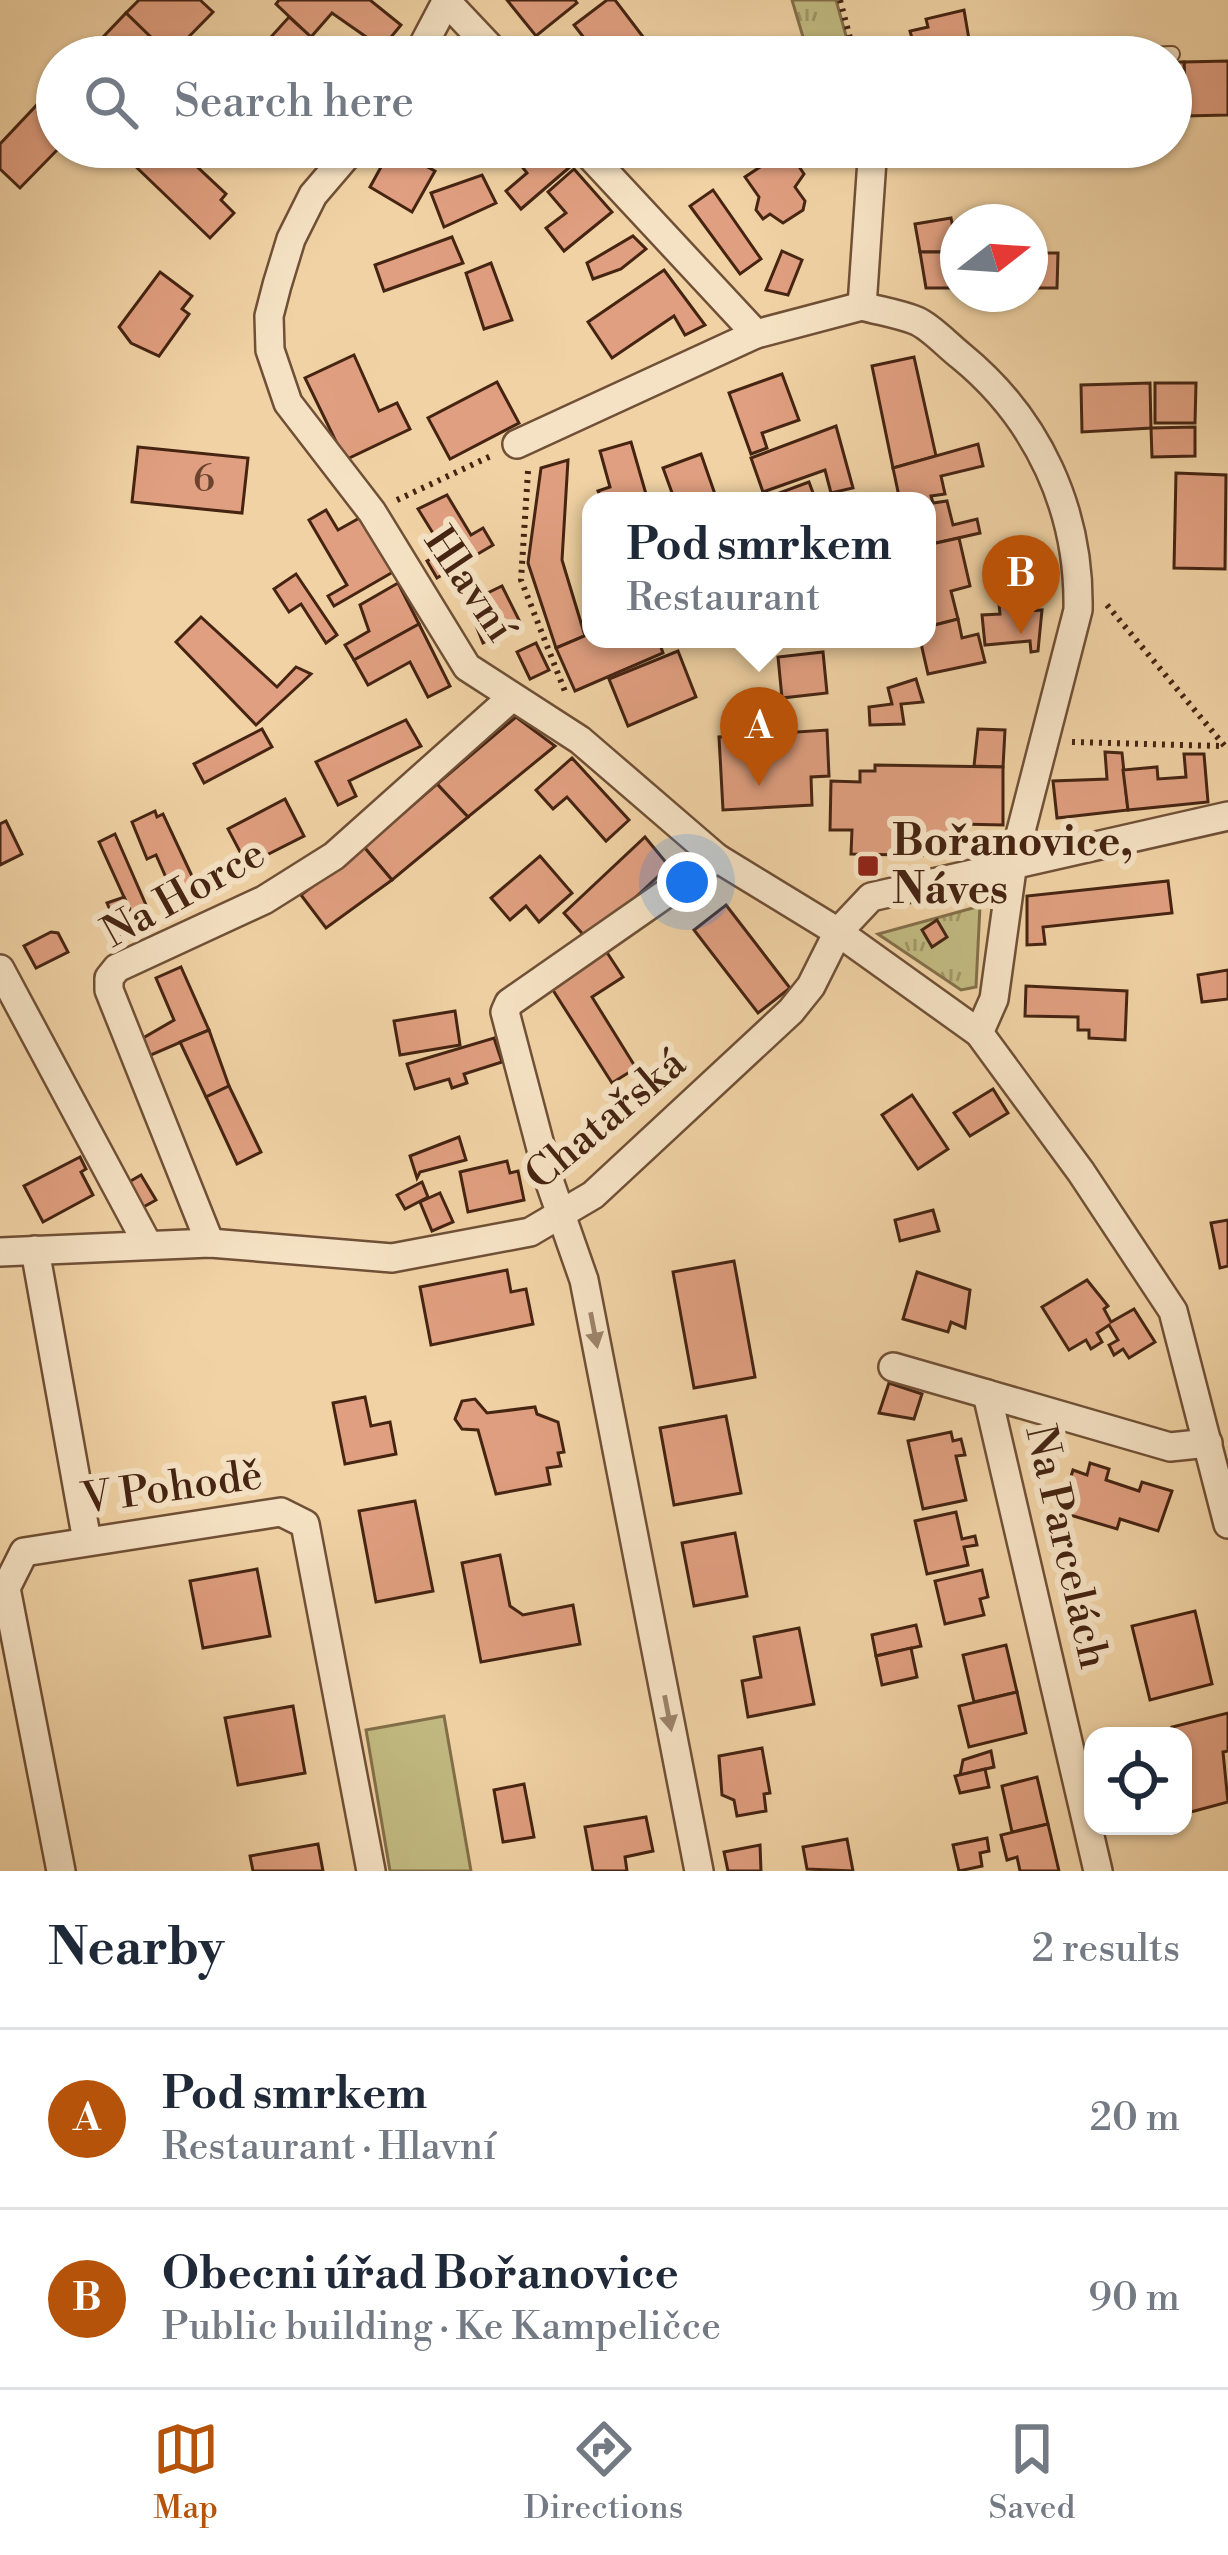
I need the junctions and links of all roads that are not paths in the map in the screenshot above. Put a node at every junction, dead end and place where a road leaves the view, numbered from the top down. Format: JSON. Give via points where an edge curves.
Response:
{"nodes":[{"id":1,"x":448,"y":1,"type":"edge"},
{"id":2,"x":429,"y":36,"type":"edge"},
{"id":3,"x":480,"y":36,"type":"edge"},
{"id":4,"x":336,"y":168,"type":"edge"},
{"id":5,"x":602,"y":168,"type":"edge"},
{"id":6,"x":880,"y":168,"type":"edge"},
{"id":7,"x":862,"y":306,"type":"junction"},
{"id":8,"x":756,"y":334,"type":"junction"},
{"id":9,"x":517,"y":444,"type":"road end"},
{"id":10,"x":511,"y":698,"type":"junction"},
{"id":11,"x":1228,"y":816,"type":"edge"},
{"id":12,"x":717,"y":858,"type":"junction"},
{"id":13,"x":1013,"y":862,"type":"junction"},
{"id":14,"x":838,"y":932,"type":"junction"},
{"id":15,"x":0,"y":969,"type":"edge"},
{"id":16,"x":979,"y":1034,"type":"junction"},
{"id":17,"x":564,"y":1217,"type":"junction"},
{"id":18,"x":210,"y":1243,"type":"junction"},
{"id":19,"x":148,"y":1245,"type":"junction"},
{"id":20,"x":35,"y":1250,"type":"junction"},
{"id":21,"x":0,"y":1252,"type":"edge"},
{"id":22,"x":893,"y":1367,"type":"dead end"},
{"id":23,"x":987,"y":1394,"type":"junction"},
{"id":24,"x":1208,"y":1443,"type":"junction"},
{"id":25,"x":1228,"y":1524,"type":"edge"},
{"id":26,"x":87,"y":1541,"type":"junction"},
{"id":27,"x":61,"y":1871,"type":"edge"},
{"id":28,"x":371,"y":1871,"type":"edge"},
{"id":29,"x":699,"y":1871,"type":"edge"},
{"id":30,"x":1098,"y":1871,"type":"edge"}],
"edges":[{"from":1,"to":2,"type":"street"},
{"from":1,"to":3,"type":"street"},
{"from":4,"to":10,"type":"street","name":"Hlavní","via":[[290,239],[269,316],[270,350],[288,403],[371,512],[467,668]]},
{"from":5,"to":8,"type":"street"},
{"from":6,"to":7,"type":"street"},
{"from":7,"to":8,"type":"street"},
{"from":7,"to":13,"type":"street","via":[[919,322],[991,381],[1034,434],[1066,512],[1078,610]]},
{"from":8,"to":9,"type":"street"},
{"from":10,"to":12,"type":"street","name":"Hlavní","via":[[580,740]]},
{"from":10,"to":18,"type":"street","name":"Na Horce","via":[[334,856],[109,978]]},
{"from":11,"to":13,"type":"street"},
{"from":12,"to":14,"type":"street","name":"Hlavní"},
{"from":12,"to":17,"type":"street","via":[[505,1012]]},
{"from":13,"to":14,"type":"street","via":[[871,897]]},
{"from":13,"to":16,"type":"street","via":[[994,999]]},
{"from":14,"to":16,"type":"street","name":"Hlavní"},
{"from":14,"to":17,"type":"street","name":"Chatařská","via":[[791,1011]]},
{"from":15,"to":19,"type":"street"},
{"from":16,"to":24,"type":"street","name":"Hlavní","via":[[1173,1312]]},
{"from":17,"to":18,"type":"street","name":"Chatařská","via":[[509,1240],[392,1258]]},
{"from":17,"to":29,"type":"street","one_way":true,"via":[[584,1280]]},
{"from":18,"to":19,"type":"street","name":"Chatařská"},
{"from":19,"to":20,"type":"street","name":"Chatařská"},
{"from":20,"to":21,"type":"street","name":"Chatařská"},
{"from":20,"to":26,"type":"street"},
{"from":22,"to":23,"type":"street"},
{"from":23,"to":24,"type":"street","name":"Na Parcelách","via":[[1170,1447]]},
{"from":23,"to":30,"type":"street","name":"Na Parcelách"},
{"from":24,"to":25,"type":"street","name":"Hlavní"},
{"from":26,"to":27,"type":"street","name":"V Pohodě","via":[[24,1552],[6,1588]]},
{"from":26,"to":28,"type":"street","name":"V Pohodě","via":[[281,1512],[305,1524]]}]}
